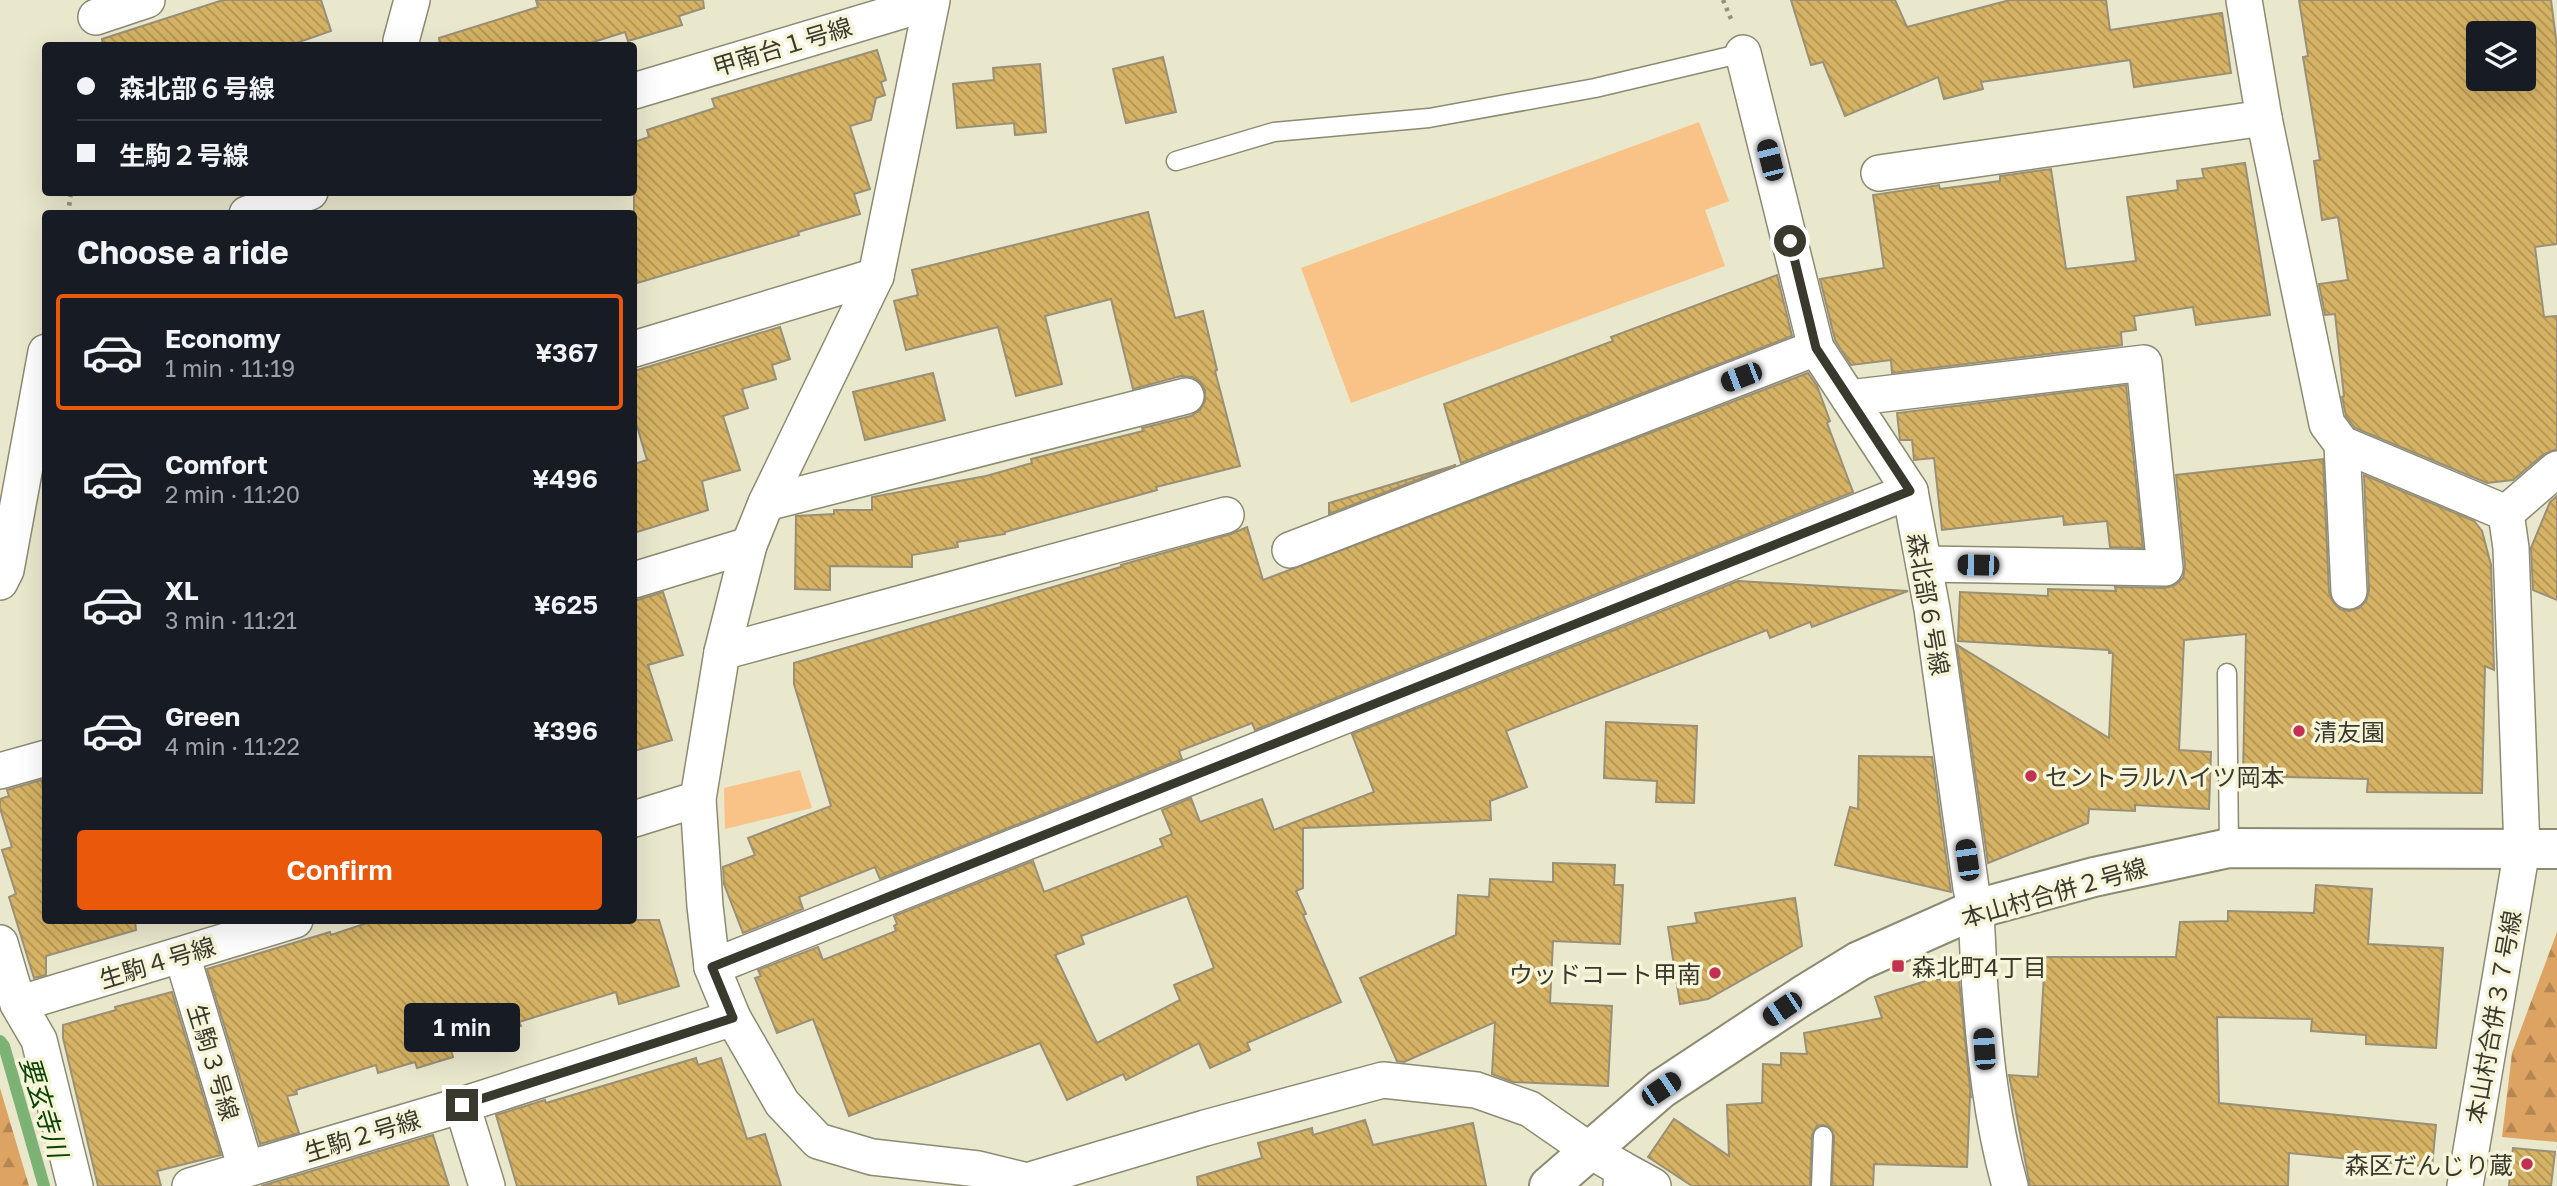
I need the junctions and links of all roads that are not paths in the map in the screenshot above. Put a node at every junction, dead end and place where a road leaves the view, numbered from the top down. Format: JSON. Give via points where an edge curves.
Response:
{"nodes":[{"id":1,"x":147,"y":0,"type":"edge"},
{"id":2,"x":412,"y":0,"type":"edge"},
{"id":3,"x":2244,"y":0,"type":"edge"},
{"id":4,"x":931,"y":1,"type":"edge"},
{"id":5,"x":96,"y":17,"type":"dead end"},
{"id":6,"x":403,"y":42,"type":"edge"},
{"id":7,"x":1743,"y":53,"type":"joint"},
{"id":8,"x":637,"y":90,"type":"edge"},
{"id":9,"x":2264,"y":118,"type":"junction"},
{"id":10,"x":1176,"y":161,"type":"dead end"},
{"id":11,"x":1879,"y":173,"type":"dead end"},
{"id":12,"x":299,"y":196,"type":"edge"},
{"id":13,"x":258,"y":210,"type":"edge"},
{"id":14,"x":876,"y":276,"type":"junction"},
{"id":15,"x":637,"y":348,"type":"edge"},
{"id":16,"x":1816,"y":348,"type":"junction"},
{"id":17,"x":42,"y":395,"type":"edge"},
{"id":18,"x":1186,"y":396,"type":"dead end"},
{"id":19,"x":1849,"y":398,"type":"junction"},
{"id":20,"x":2342,"y":444,"type":"junction"},
{"id":21,"x":2557,"y":470,"type":"edge"},
{"id":22,"x":1910,"y":491,"type":"junction"},
{"id":23,"x":766,"y":503,"type":"junction"},
{"id":24,"x":2506,"y":513,"type":"junction"},
{"id":25,"x":1226,"y":515,"type":"dead end"},
{"id":26,"x":30,"y":524,"type":"edge"},
{"id":27,"x":749,"y":545,"type":"junction"},
{"id":28,"x":1290,"y":550,"type":"dead end"},
{"id":29,"x":1924,"y":564,"type":"junction"},
{"id":30,"x":637,"y":579,"type":"edge"},
{"id":31,"x":0,"y":582,"type":"edge"},
{"id":32,"x":2349,"y":591,"type":"dead end"},
{"id":33,"x":722,"y":652,"type":"junction"},
{"id":34,"x":2227,"y":673,"type":"dead end"},
{"id":35,"x":42,"y":759,"type":"edge"},
{"id":36,"x":0,"y":771,"type":"edge"},
{"id":37,"x":698,"y":799,"type":"junction"},
{"id":38,"x":637,"y":817,"type":"edge"},
{"id":39,"x":2229,"y":848,"type":"junction"},
{"id":40,"x":2540,"y":849,"type":"edge"},
{"id":41,"x":1976,"y":909,"type":"junction"},
{"id":42,"x":282,"y":924,"type":"edge"},
{"id":43,"x":0,"y":943,"type":"edge"},
{"id":44,"x":181,"y":955,"type":"junction"},
{"id":45,"x":712,"y":967,"type":"junction"},
{"id":46,"x":18,"y":1004,"type":"junction"},
{"id":47,"x":733,"y":1018,"type":"junction"},
{"id":48,"x":462,"y":1105,"type":"junction"},
{"id":49,"x":1823,"y":1136,"type":"dead end"},
{"id":50,"x":1589,"y":1150,"type":"junction"},
{"id":51,"x":246,"y":1169,"type":"junction"},
{"id":52,"x":1621,"y":1177,"type":"edge"},
{"id":53,"x":1028,"y":1183,"type":"edge"},
{"id":54,"x":75,"y":1186,"type":"edge"},
{"id":55,"x":190,"y":1186,"type":"edge"},
{"id":56,"x":487,"y":1186,"type":"edge"},
{"id":57,"x":1549,"y":1186,"type":"edge"},
{"id":58,"x":1653,"y":1186,"type":"edge"},
{"id":59,"x":1821,"y":1186,"type":"edge"},
{"id":60,"x":2010,"y":1186,"type":"edge"},
{"id":61,"x":2465,"y":1186,"type":"edge"}],
"edges":[{"from":1,"to":5,"type":"street"},
{"from":2,"to":6,"type":"street"},
{"from":3,"to":9,"type":"street"},
{"from":4,"to":8,"type":"street","name":"甲南台１号線"},
{"from":4,"to":14,"type":"street"},
{"from":7,"to":10,"type":"lane","via":[[1595,88],[1429,118],[1274,132]]},
{"from":7,"to":16,"type":"street","name":"森北部６号線"},
{"from":9,"to":11,"type":"street"},
{"from":9,"to":20,"type":"street","via":[[2327,424]]},
{"from":12,"to":13,"type":"street"},
{"from":14,"to":15,"type":"street"},
{"from":14,"to":23,"type":"street"},
{"from":16,"to":19,"type":"street","name":"森北部６号線"},
{"from":16,"to":28,"type":"street"},
{"from":17,"to":26,"type":"street"},
{"from":18,"to":23,"type":"street"},
{"from":19,"to":22,"type":"street","name":"森北部６号線"},
{"from":19,"to":29,"type":"street","via":[[2144,363],[2165,568]]},
{"from":20,"to":24,"type":"street"},
{"from":20,"to":32,"type":"street"},
{"from":21,"to":24,"type":"street"},
{"from":22,"to":29,"type":"street","name":"森北部６号線"},
{"from":22,"to":45,"type":"street"},
{"from":23,"to":27,"type":"street"},
{"from":24,"to":40,"type":"street","name":"本山村合併３７号線"},
{"from":25,"to":33,"type":"street"},
{"from":26,"to":31,"type":"street"},
{"from":27,"to":30,"type":"street"},
{"from":27,"to":33,"type":"street"},
{"from":29,"to":41,"type":"street","name":"森北部６号線"},
{"from":33,"to":37,"type":"street"},
{"from":34,"to":39,"type":"lane"},
{"from":35,"to":36,"type":"street"},
{"from":37,"to":38,"type":"street"},
{"from":37,"to":45,"type":"street"},
{"from":39,"to":40,"type":"street","name":"本山村合併２号線"},
{"from":39,"to":41,"type":"street","name":"本山村合併２号線"},
{"from":40,"to":61,"type":"street","name":"本山村合併３７号線"},
{"from":41,"to":50,"type":"street","name":"本山村合併２号線","via":[[1858,961],[1661,1089]]},
{"from":41,"to":60,"type":"street","name":"森北部６号線","via":[[1984,1049],[1997,1139]]},
{"from":42,"to":44,"type":"street","name":"生駒４号線"},
{"from":43,"to":46,"type":"street"},
{"from":44,"to":46,"type":"street","name":"生駒４号線"},
{"from":44,"to":51,"type":"street","name":"生駒３号線"},
{"from":45,"to":47,"type":"street"},
{"from":46,"to":54,"type":"street","via":[[39,1040]]},
{"from":47,"to":48,"type":"street","name":"生駒２号線"},
{"from":47,"to":53,"type":"street","via":[[782,1103],[818,1142],[872,1157],[978,1169]]},
{"from":48,"to":51,"type":"street","name":"生駒２号線"},
{"from":48,"to":56,"type":"street"},
{"from":49,"to":59,"type":"lane"},
{"from":50,"to":52,"type":"street"},
{"from":50,"to":53,"type":"street","via":[[1530,1109],[1476,1090],[1383,1080],[1205,1128]]},
{"from":50,"to":57,"type":"street","name":"本山村合併２号線"},
{"from":51,"to":55,"type":"street","name":"生駒２号線"},
{"from":52,"to":58,"type":"street"}]}
